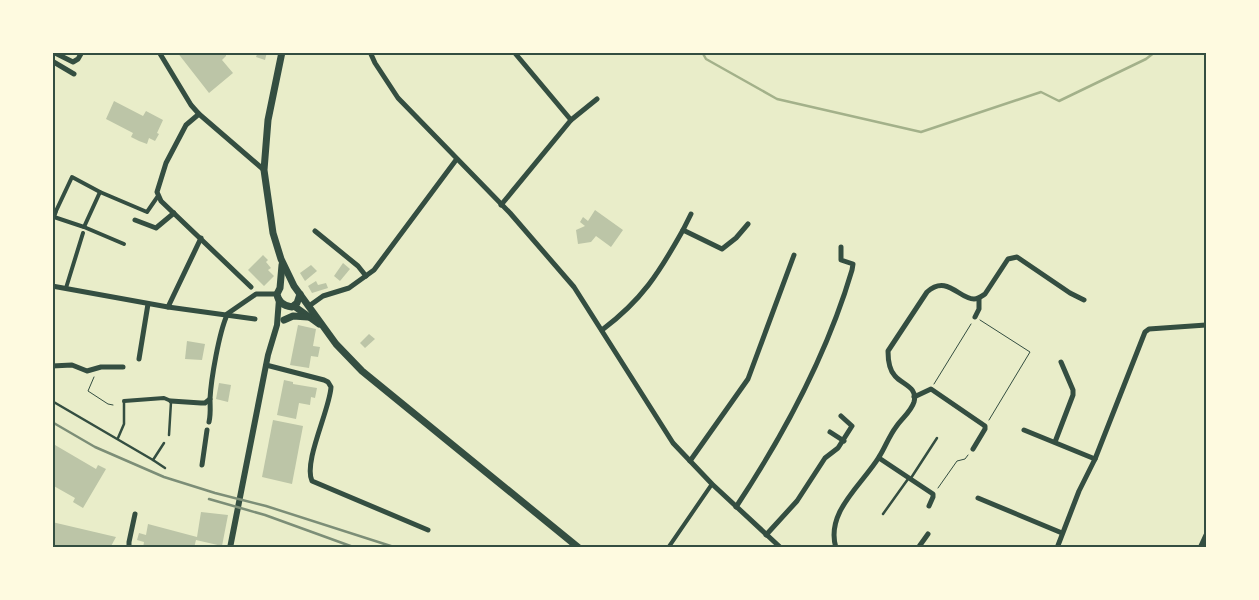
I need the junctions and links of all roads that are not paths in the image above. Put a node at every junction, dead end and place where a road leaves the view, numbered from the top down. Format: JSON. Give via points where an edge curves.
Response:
{"nodes":[{"id":1,"x":53,"y":52,"type":"edge"},
{"id":2,"x":82,"y":52,"type":"edge"},
{"id":3,"x":159,"y":52,"type":"edge"},
{"id":4,"x":282,"y":52,"type":"edge"},
{"id":5,"x":370,"y":52,"type":"edge"},
{"id":6,"x":514,"y":52,"type":"edge"},
{"id":7,"x":52,"y":61,"type":"edge"},
{"id":8,"x":74,"y":74,"type":"dead end"},
{"id":9,"x":596,"y":98,"type":"dead end"},
{"id":10,"x":199,"y":114,"type":"junction"},
{"id":11,"x":571,"y":120,"type":"junction"},
{"id":12,"x":456,"y":160,"type":"junction"},
{"id":13,"x":264,"y":170,"type":"junction"},
{"id":14,"x":100,"y":192,"type":"junction"},
{"id":15,"x":158,"y":196,"type":"junction"},
{"id":16,"x":501,"y":205,"type":"junction"},
{"id":17,"x":54,"y":210,"type":"edge"},
{"id":18,"x":174,"y":213,"type":"junction"},
{"id":19,"x":691,"y":214,"type":"dead end"},
{"id":20,"x":135,"y":220,"type":"dead end"},
{"id":21,"x":748,"y":224,"type":"dead end"},
{"id":22,"x":84,"y":227,"type":"junction"},
{"id":23,"x":683,"y":230,"type":"junction"},
{"id":24,"x":314,"y":231,"type":"dead end"},
{"id":25,"x":83,"y":233,"type":"dead end"},
{"id":26,"x":201,"y":238,"type":"junction"},
{"id":27,"x":124,"y":244,"type":"dead end"},
{"id":28,"x":841,"y":247,"type":"dead end"},
{"id":29,"x":794,"y":256,"type":"dead end"},
{"id":30,"x":281,"y":259,"type":"junction"},
{"id":31,"x":366,"y":276,"type":"junction"},
{"id":32,"x":52,"y":286,"type":"edge"},
{"id":33,"x":294,"y":286,"type":"junction"},
{"id":34,"x":251,"y":287,"type":"dead end"},
{"id":35,"x":66,"y":288,"type":"junction"},
{"id":36,"x":279,"y":294,"type":"junction"},
{"id":37,"x":300,"y":294,"type":"junction"},
{"id":38,"x":979,"y":298,"type":"junction"},
{"id":39,"x":1084,"y":300,"type":"dead end"},
{"id":40,"x":148,"y":304,"type":"junction"},
{"id":41,"x":291,"y":306,"type":"junction"},
{"id":42,"x":308,"y":306,"type":"junction"},
{"id":43,"x":168,"y":307,"type":"junction"},
{"id":44,"x":227,"y":314,"type":"junction"},
{"id":45,"x":309,"y":317,"type":"junction"},
{"id":46,"x":975,"y":317,"type":"road end"},
{"id":47,"x":255,"y":319,"type":"dead end"},
{"id":48,"x":284,"y":320,"type":"junction"},
{"id":49,"x":1206,"y":325,"type":"edge"},
{"id":50,"x":277,"y":326,"type":"junction"},
{"id":51,"x":323,"y":327,"type":"junction"},
{"id":52,"x":602,"y":330,"type":"junction"},
{"id":53,"x":139,"y":359,"type":"dead end"},
{"id":54,"x":1061,"y":362,"type":"dead end"},
{"id":55,"x":52,"y":366,"type":"edge"},
{"id":56,"x":266,"y":366,"type":"junction"},
{"id":57,"x":123,"y":367,"type":"dead end"},
{"id":58,"x":914,"y":397,"type":"junction"},
{"id":59,"x":210,"y":399,"type":"junction"},
{"id":60,"x":124,"y":401,"type":"joint"},
{"id":61,"x":171,"y":401,"type":"junction"},
{"id":62,"x":52,"y":402,"type":"edge"},
{"id":63,"x":841,"y":416,"type":"dead end"},
{"id":64,"x":209,"y":422,"type":"dead end"},
{"id":65,"x":207,"y":430,"type":"dead end"},
{"id":66,"x":1024,"y":430,"type":"dead end"},
{"id":67,"x":830,"y":432,"type":"dead end"},
{"id":68,"x":169,"y":435,"type":"dead end"},
{"id":69,"x":118,"y":438,"type":"junction"},
{"id":70,"x":937,"y":438,"type":"dead end"},
{"id":71,"x":844,"y":441,"type":"junction"},
{"id":72,"x":1054,"y":442,"type":"junction"},
{"id":73,"x":164,"y":443,"type":"dead end"},
{"id":74,"x":973,"y":449,"type":"road end"},
{"id":75,"x":879,"y":458,"type":"junction"},
{"id":76,"x":1095,"y":459,"type":"junction"},
{"id":77,"x":153,"y":460,"type":"junction"},
{"id":78,"x":690,"y":461,"type":"junction"},
{"id":79,"x":202,"y":465,"type":"dead end"},
{"id":80,"x":165,"y":468,"type":"dead end"},
{"id":81,"x":909,"y":479,"type":"junction"},
{"id":82,"x":712,"y":484,"type":"junction"},
{"id":83,"x":978,"y":498,"type":"dead end"},
{"id":84,"x":929,"y":506,"type":"dead end"},
{"id":85,"x":736,"y":507,"type":"junction"},
{"id":86,"x":135,"y":514,"type":"dead end"},
{"id":87,"x":883,"y":514,"type":"dead end"},
{"id":88,"x":428,"y":530,"type":"dead end"},
{"id":89,"x":1062,"y":533,"type":"junction"},
{"id":90,"x":928,"y":534,"type":"dead end"},
{"id":91,"x":1206,"y":534,"type":"edge"},
{"id":92,"x":766,"y":535,"type":"junction"},
{"id":93,"x":129,"y":548,"type":"edge"},
{"id":94,"x":230,"y":548,"type":"edge"},
{"id":95,"x":579,"y":548,"type":"edge"},
{"id":96,"x":668,"y":548,"type":"edge"},
{"id":97,"x":781,"y":548,"type":"edge"},
{"id":98,"x":836,"y":548,"type":"edge"},
{"id":99,"x":918,"y":548,"type":"edge"},
{"id":100,"x":1057,"y":548,"type":"edge"},
{"id":101,"x":1200,"y":548,"type":"edge"}],
"edges":[{"from":1,"to":2,"type":"street","via":[[72,62]]},
{"from":3,"to":10,"type":"street"},
{"from":4,"to":13,"type":"main road","via":[[268,120]]},
{"from":5,"to":12,"type":"street","via":[[398,98]]},
{"from":6,"to":11,"type":"street"},
{"from":7,"to":8,"type":"street"},
{"from":9,"to":11,"type":"street"},
{"from":10,"to":13,"type":"street"},
{"from":10,"to":15,"type":"street","via":[[186,124],[172,150],[158,186]]},
{"from":11,"to":16,"type":"street"},
{"from":12,"to":16,"type":"street"},
{"from":12,"to":31,"type":"street","via":[[381,262]]},
{"from":13,"to":30,"type":"main road"},
{"from":14,"to":15,"type":"street","via":[[148,212]]},
{"from":14,"to":17,"type":"street","via":[[72,177]]},
{"from":14,"to":22,"type":"street"},
{"from":15,"to":18,"type":"street"},
{"from":16,"to":52,"type":"street","via":[[572,285]]},
{"from":17,"to":22,"type":"street","via":[[54,217]]},
{"from":18,"to":20,"type":"street","via":[[156,228]]},
{"from":18,"to":26,"type":"street"},
{"from":19,"to":23,"type":"street"},
{"from":21,"to":23,"type":"street","via":[[722,249]]},
{"from":22,"to":27,"type":"street"},
{"from":23,"to":52,"type":"street","via":[[646,290]]},
{"from":24,"to":31,"type":"street"},
{"from":25,"to":35,"type":"street"},
{"from":26,"to":34,"type":"street"},
{"from":26,"to":43,"type":"street"},
{"from":28,"to":85,"type":"street","via":[[841,260],[852,264],[852,270],[840,307],[810,379],[757,476]]},
{"from":29,"to":78,"type":"street","via":[[748,379]]},
{"from":30,"to":33,"type":"main road"},
{"from":30,"to":36,"type":"main road"},
{"from":31,"to":42,"type":"street","via":[[349,288],[323,296]]},
{"from":32,"to":35,"type":"street"},
{"from":33,"to":36,"type":"main road","via":[[288,284]]},
{"from":33,"to":37,"type":"main road"},
{"from":35,"to":40,"type":"street"},
{"from":36,"to":41,"type":"main road","via":[[284,305]]},
{"from":36,"to":44,"type":"street","via":[[256,294]]},
{"from":36,"to":50,"type":"street"},
{"from":37,"to":41,"type":"main road"},
{"from":37,"to":42,"type":"main road"},
{"from":38,"to":39,"type":"street","via":[[985,294],[1003,264],[1017,257]]},
{"from":38,"to":46,"type":"street"},
{"from":38,"to":58,"type":"street","via":[[970,298],[945,286],[931,288],[889,347],[888,357],[893,373],[911,388]]},
{"from":40,"to":43,"type":"street"},
{"from":40,"to":53,"type":"street"},
{"from":41,"to":45,"type":"main road"},
{"from":41,"to":48,"type":"street"},
{"from":42,"to":51,"type":"main road"},
{"from":43,"to":44,"type":"street"},
{"from":44,"to":47,"type":"street"},
{"from":44,"to":59,"type":"street"},
{"from":45,"to":48,"type":"main road","via":[[293,316]]},
{"from":45,"to":51,"type":"main road"},
{"from":48,"to":50,"type":"street"},
{"from":49,"to":76,"type":"street","via":[[1144,332]]},
{"from":50,"to":56,"type":"street"},
{"from":51,"to":95,"type":"main road","via":[[362,371]]},
{"from":52,"to":78,"type":"street","via":[[673,443]]},
{"from":54,"to":72,"type":"street","via":[[1073,395]]},
{"from":55,"to":57,"type":"street","via":[[72,366],[88,371],[98,367]]},
{"from":56,"to":88,"type":"street","via":[[328,382],[331,387],[311,463],[312,480]]},
{"from":56,"to":94,"type":"street"},
{"from":58,"to":74,"type":"street","via":[[931,389],[985,426]]},
{"from":58,"to":75,"type":"street","via":[[914,404],[894,428]]},
{"from":59,"to":61,"type":"street","via":[[205,403]]},
{"from":59,"to":64,"type":"street","via":[[212,411]]},
{"from":60,"to":61,"type":"street","via":[[164,398]]},
{"from":60,"to":69,"type":"lane","via":[[124,424]]},
{"from":61,"to":68,"type":"lane"},
{"from":62,"to":69,"type":"lane"},
{"from":63,"to":71,"type":"street","via":[[852,426]]},
{"from":65,"to":79,"type":"street"},
{"from":66,"to":72,"type":"street"},
{"from":67,"to":71,"type":"street"},
{"from":69,"to":77,"type":"lane"},
{"from":70,"to":81,"type":"lane"},
{"from":71,"to":92,"type":"street","via":[[825,458],[797,501]]},
{"from":72,"to":76,"type":"street"},
{"from":73,"to":77,"type":"lane"},
{"from":75,"to":81,"type":"street"},
{"from":75,"to":98,"type":"street","via":[[839,513],[833,532]]},
{"from":76,"to":89,"type":"street"},
{"from":77,"to":80,"type":"lane"},
{"from":78,"to":82,"type":"street"},
{"from":81,"to":84,"type":"street","via":[[933,494]]},
{"from":81,"to":87,"type":"lane"},
{"from":82,"to":85,"type":"street"},
{"from":82,"to":96,"type":"street"},
{"from":83,"to":89,"type":"street"},
{"from":85,"to":92,"type":"street"},
{"from":86,"to":93,"type":"street"},
{"from":89,"to":100,"type":"street"},
{"from":90,"to":99,"type":"street"},
{"from":91,"to":101,"type":"street"},
{"from":92,"to":97,"type":"street"}]}
